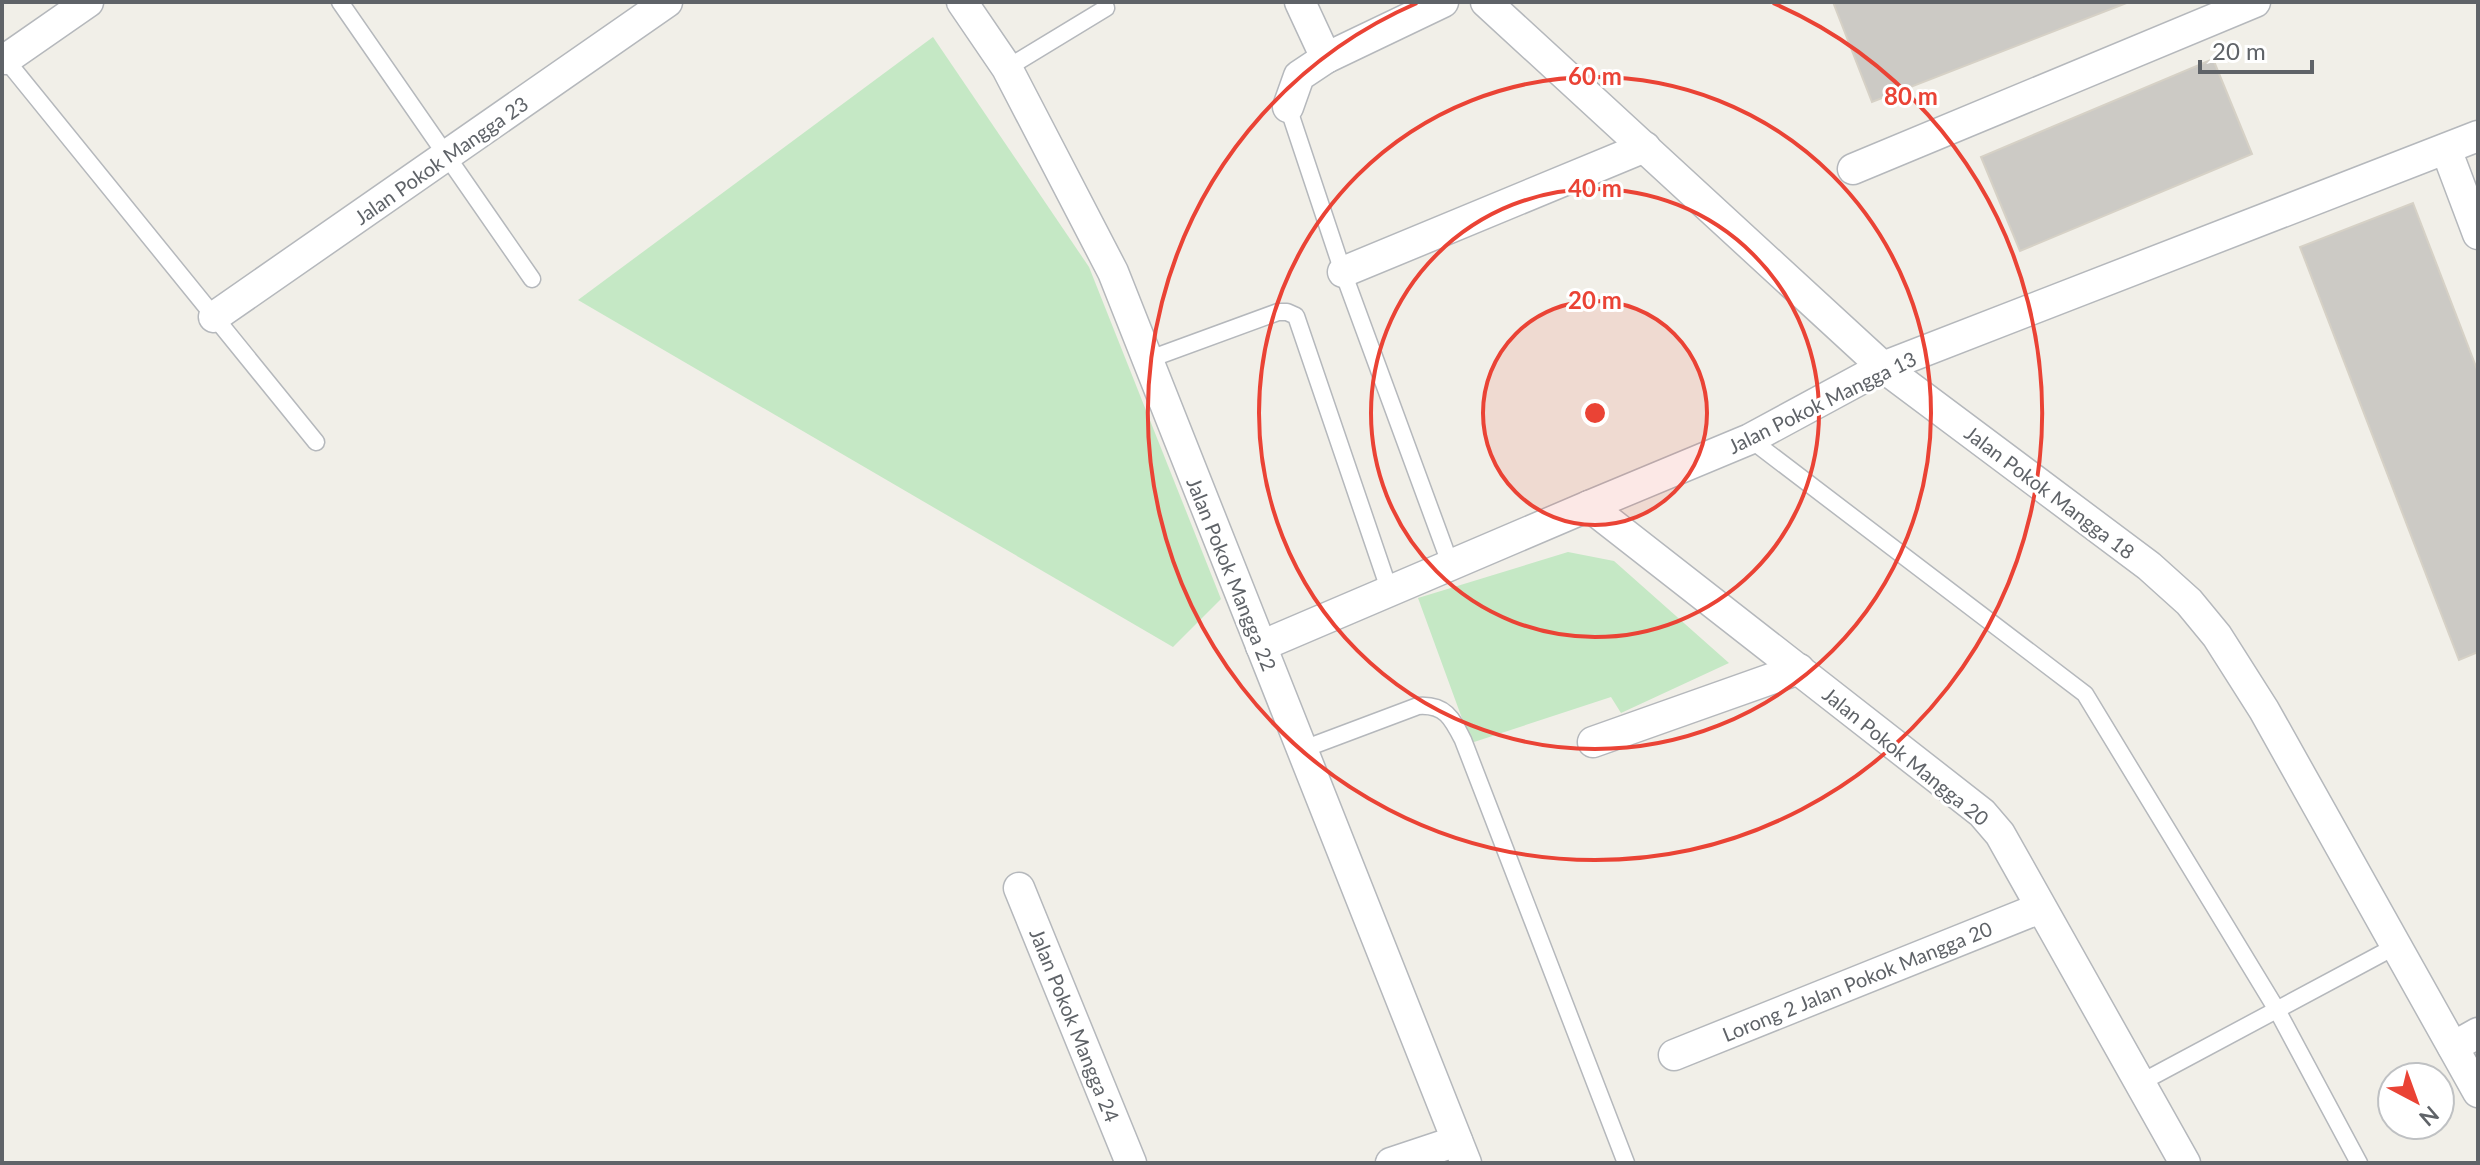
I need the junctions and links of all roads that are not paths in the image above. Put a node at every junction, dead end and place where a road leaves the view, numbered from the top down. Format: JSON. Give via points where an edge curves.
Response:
{"nodes":[{"id":1,"x":88,"y":2,"type":"edge"},
{"id":2,"x":340,"y":2,"type":"edge"},
{"id":3,"x":667,"y":2,"type":"edge"},
{"id":4,"x":962,"y":2,"type":"edge"},
{"id":5,"x":1300,"y":2,"type":"edge"},
{"id":6,"x":1443,"y":2,"type":"edge"},
{"id":7,"x":1486,"y":2,"type":"edge"},
{"id":8,"x":2255,"y":2,"type":"edge"},
{"id":9,"x":1106,"y":8,"type":"dead end"},
{"id":10,"x":4,"y":57,"type":"edge"},
{"id":11,"x":1326,"y":58,"type":"junction"},
{"id":12,"x":1007,"y":68,"type":"junction"},
{"id":13,"x":1288,"y":107,"type":"joint"},
{"id":14,"x":2478,"y":136,"type":"edge"},
{"id":15,"x":1645,"y":147,"type":"junction"},
{"id":16,"x":2446,"y":149,"type":"junction"},
{"id":17,"x":446,"y":156,"type":"junction"},
{"id":18,"x":1853,"y":169,"type":"dead end"},
{"id":19,"x":2478,"y":234,"type":"edge"},
{"id":20,"x":1343,"y":272,"type":"junction"},
{"id":21,"x":532,"y":279,"type":"dead end"},
{"id":22,"x":214,"y":317,"type":"junction"},
{"id":23,"x":1147,"y":360,"type":"junction"},
{"id":24,"x":1883,"y":367,"type":"junction"},
{"id":25,"x":1750,"y":439,"type":"junction"},
{"id":26,"x":316,"y":442,"type":"dead end"},
{"id":27,"x":1589,"y":506,"type":"junction"},
{"id":28,"x":1451,"y":566,"type":"junction"},
{"id":29,"x":1390,"y":592,"type":"junction"},
{"id":30,"x":1261,"y":646,"type":"junction"},
{"id":31,"x":1799,"y":669,"type":"junction"},
{"id":32,"x":1593,"y":742,"type":"dead end"},
{"id":33,"x":1301,"y":750,"type":"junction"},
{"id":34,"x":1019,"y":888,"type":"dead end"},
{"id":35,"x":2040,"y":908,"type":"junction"},
{"id":36,"x":2396,"y":946,"type":"junction"},
{"id":37,"x":2277,"y":1010,"type":"junction"},
{"id":38,"x":2465,"y":1040,"type":"edge"},
{"id":39,"x":1674,"y":1055,"type":"dead end"},
{"id":40,"x":2140,"y":1083,"type":"junction"},
{"id":41,"x":2478,"y":1092,"type":"edge"},
{"id":42,"x":1461,"y":1152,"type":"edge"},
{"id":43,"x":1131,"y":1163,"type":"edge"},
{"id":44,"x":1391,"y":1163,"type":"edge"},
{"id":45,"x":1626,"y":1163,"type":"edge"},
{"id":46,"x":2185,"y":1163,"type":"edge"},
{"id":47,"x":2359,"y":1163,"type":"edge"}],
"edges":[{"from":1,"to":10,"type":"street"},
{"from":2,"to":17,"type":"lane"},
{"from":3,"to":17,"type":"street","name":"Jalan Pokok Mangga 23"},
{"from":4,"to":12,"type":"street","name":"Jalan Pokok Mangga 22"},
{"from":5,"to":11,"type":"street"},
{"from":6,"to":11,"type":"street"},
{"from":7,"to":15,"type":"street","name":"Jalan Pokok Mangga 18"},
{"from":8,"to":18,"type":"street"},
{"from":9,"to":12,"type":"lane"},
{"from":10,"to":22,"type":"lane"},
{"from":11,"to":13,"type":"street","via":[[1299,76]]},
{"from":12,"to":23,"type":"street","name":"Jalan Pokok Mangga 22","via":[[1113,272]]},
{"from":13,"to":20,"type":"lane"},
{"from":14,"to":16,"type":"street","name":"Jalan Pokok Mangga 13"},
{"from":15,"to":20,"type":"street"},
{"from":15,"to":24,"type":"street","name":"Jalan Pokok Mangga 18"},
{"from":16,"to":19,"type":"street"},
{"from":16,"to":24,"type":"street","name":"Jalan Pokok Mangga 13"},
{"from":17,"to":21,"type":"lane"},
{"from":17,"to":22,"type":"street","name":"Jalan Pokok Mangga 23"},
{"from":20,"to":28,"type":"lane"},
{"from":22,"to":26,"type":"lane"},
{"from":23,"to":29,"type":"lane","via":[[1278,312],[1296,316]]},
{"from":23,"to":30,"type":"street","name":"Jalan Pokok Mangga 22"},
{"from":24,"to":25,"type":"street","name":"Jalan Pokok Mangga 13"},
{"from":24,"to":36,"type":"street","name":"Jalan Pokok Mangga 18","via":[[2149,566],[2189,602],[2264,710]]},
{"from":25,"to":27,"type":"street","name":"Jalan Pokok Mangga 13"},
{"from":25,"to":37,"type":"lane","via":[[2085,694]]},
{"from":27,"to":28,"type":"street","name":"Jalan Pokok Mangga 13"},
{"from":27,"to":31,"type":"street","name":"Jalan Pokok Mangga 20"},
{"from":28,"to":29,"type":"street","name":"Jalan Pokok Mangga 13"},
{"from":29,"to":30,"type":"street","name":"Jalan Pokok Mangga 13"},
{"from":30,"to":33,"type":"street","name":"Jalan Pokok Mangga 22"},
{"from":31,"to":32,"type":"street"},
{"from":31,"to":35,"type":"street","name":"Jalan Pokok Mangga 20","via":[[1982,813],[2000,834]]},
{"from":33,"to":42,"type":"street","name":"Jalan Pokok Mangga 22"},
{"from":33,"to":45,"type":"lane","via":[[1418,706],[1433,705],[1455,723]]},
{"from":34,"to":43,"type":"street","name":"Jalan Pokok Mangga 24"},
{"from":35,"to":39,"type":"street","name":"Lorong 2 Jalan Pokok Mangga 20"},
{"from":35,"to":40,"type":"street","name":"Jalan Pokok Mangga 20"},
{"from":36,"to":37,"type":"lane"},
{"from":36,"to":38,"type":"street","name":"Jalan Pokok Mangga 18"},
{"from":37,"to":40,"type":"lane"},
{"from":37,"to":47,"type":"lane"},
{"from":38,"to":41,"type":"street","name":"Jalan Pokok Mangga 18"},
{"from":40,"to":46,"type":"street","name":"Jalan Pokok Mangga 20"},
{"from":42,"to":44,"type":"street"}]}
